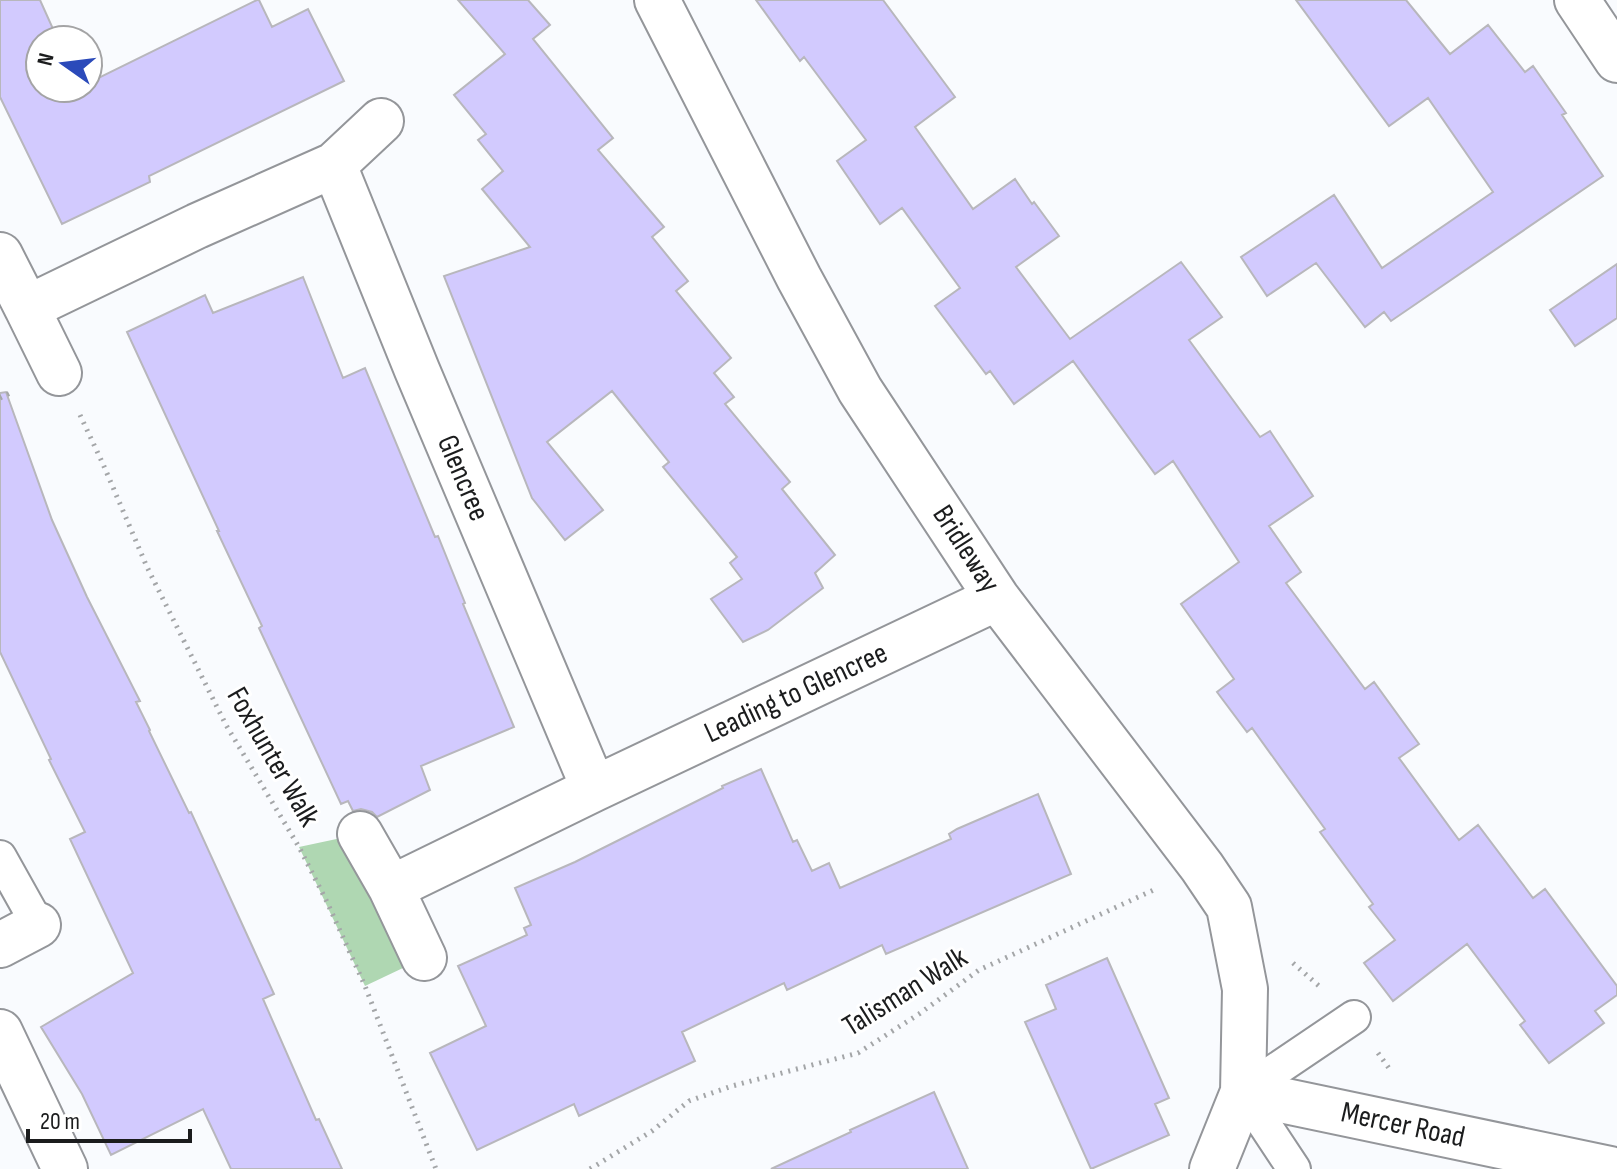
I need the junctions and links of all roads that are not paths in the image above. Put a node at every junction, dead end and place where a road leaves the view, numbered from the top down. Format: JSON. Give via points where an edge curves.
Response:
{"nodes":[{"id":1,"x":657,"y":0,"type":"edge"},
{"id":2,"x":1577,"y":0,"type":"edge"},
{"id":3,"x":1617,"y":60,"type":"edge"},
{"id":4,"x":381,"y":121,"type":"dead end"},
{"id":5,"x":334,"y":165,"type":"junction"},
{"id":6,"x":0,"y":255,"type":"edge"},
{"id":7,"x":27,"y":308,"type":"junction"},
{"id":8,"x":59,"y":373,"type":"road end"},
{"id":9,"x":997,"y":598,"type":"junction"},
{"id":10,"x":594,"y":789,"type":"junction"},
{"id":11,"x":360,"y":834,"type":"dead end"},
{"id":12,"x":0,"y":857,"type":"edge"},
{"id":13,"x":391,"y":888,"type":"junction"},
{"id":14,"x":19,"y":935,"type":"edge"},
{"id":15,"x":424,"y":958,"type":"dead end"},
{"id":16,"x":1354,"y":1017,"type":"dead end"},
{"id":17,"x":0,"y":1032,"type":"edge"},
{"id":18,"x":1243,"y":1092,"type":"junction"},
{"id":19,"x":65,"y":1169,"type":"edge"},
{"id":20,"x":1212,"y":1169,"type":"edge"},
{"id":21,"x":1294,"y":1169,"type":"edge"},
{"id":22,"x":1610,"y":1169,"type":"edge"}],
"edges":[{"from":1,"to":9,"type":"street","name":"Bridleway","via":[[860,390]]},
{"from":2,"to":3,"type":"street"},
{"from":4,"to":5,"type":"street"},
{"from":5,"to":7,"type":"street"},
{"from":5,"to":10,"type":"street","name":"Glencree"},
{"from":6,"to":7,"type":"street"},
{"from":7,"to":8,"type":"street"},
{"from":9,"to":10,"type":"street","name":"Leading to Glencree"},
{"from":9,"to":18,"type":"street","name":"Bridleway","via":[[1229,907],[1245,989]]},
{"from":10,"to":13,"type":"street","name":"Leading to Glencree"},
{"from":11,"to":13,"type":"street"},
{"from":12,"to":14,"type":"lane"},
{"from":13,"to":15,"type":"street"},
{"from":16,"to":18,"type":"lane"},
{"from":17,"to":19,"type":"street"},
{"from":18,"to":20,"type":"street"},
{"from":18,"to":21,"type":"lane"},
{"from":18,"to":22,"type":"street","name":"Mercer Road"}]}
